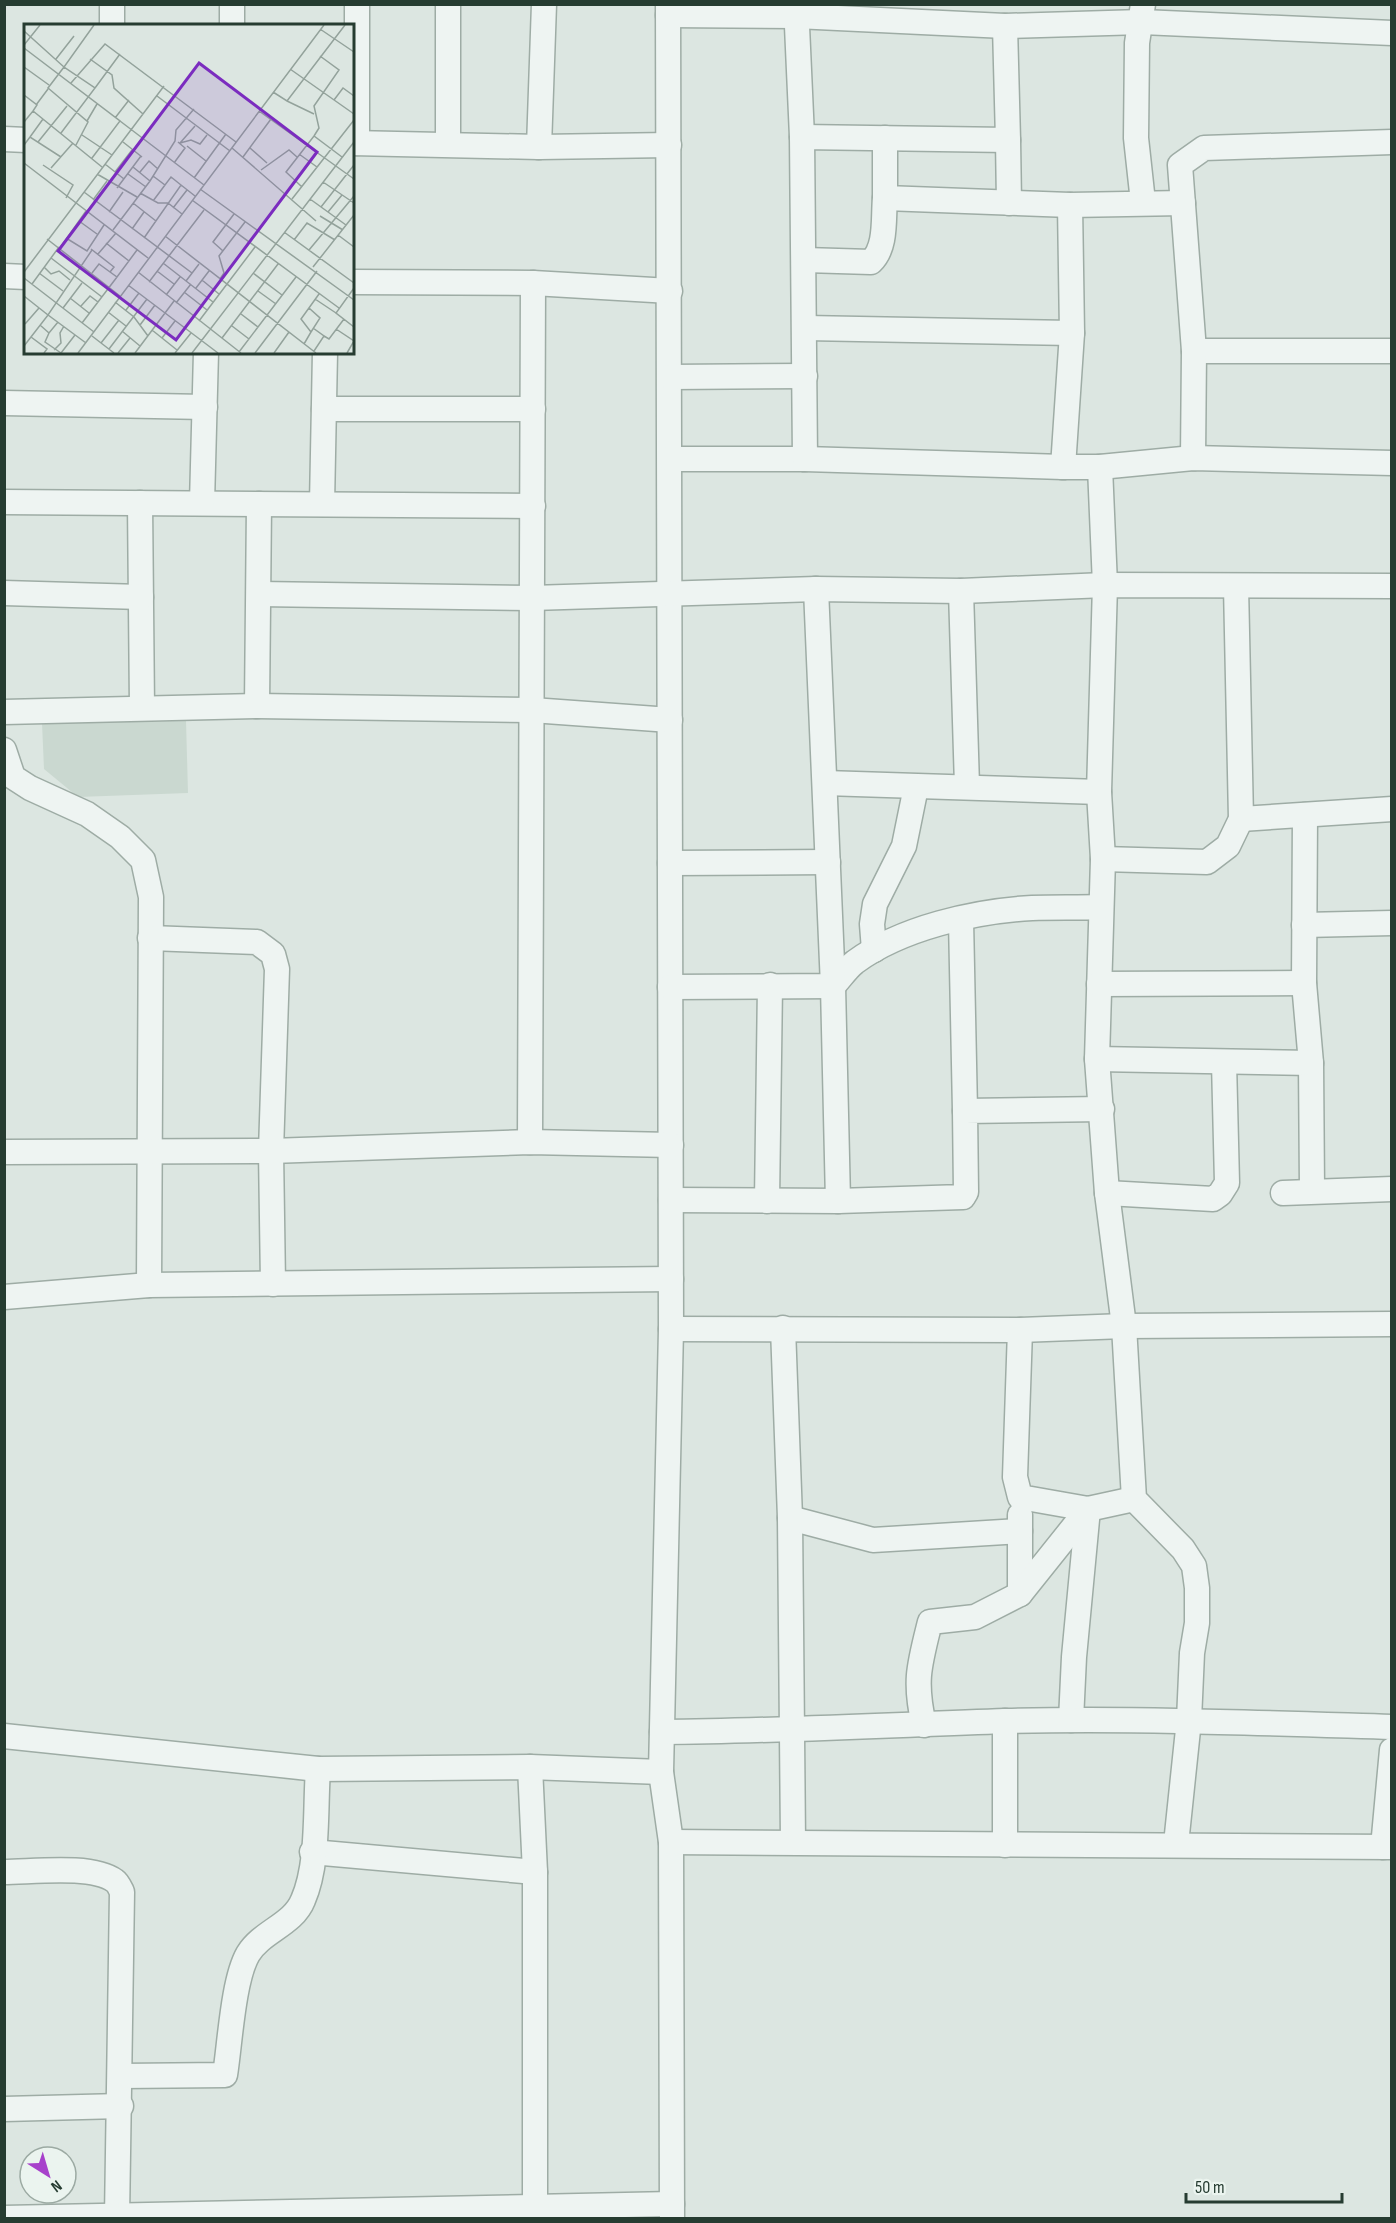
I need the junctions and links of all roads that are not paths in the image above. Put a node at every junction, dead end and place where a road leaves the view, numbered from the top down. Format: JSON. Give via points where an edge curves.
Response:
{"nodes":[{"id":1,"x":112,"y":4,"type":"edge"},
{"id":2,"x":232,"y":4,"type":"edge"},
{"id":3,"x":357,"y":4,"type":"edge"},
{"id":4,"x":448,"y":4,"type":"edge"},
{"id":5,"x":544,"y":4,"type":"edge"},
{"id":6,"x":668,"y":10,"type":"edge"},
{"id":7,"x":796,"y":10,"type":"edge"},
{"id":8,"x":1142,"y":13,"type":"edge"},
{"id":9,"x":112,"y":24,"type":"edge"},
{"id":10,"x":232,"y":24,"type":"edge"},
{"id":11,"x":1005,"y":26,"type":"junction"},
{"id":12,"x":1392,"y":33,"type":"edge"},
{"id":13,"x":802,"y":137,"type":"junction"},
{"id":14,"x":885,"y":138,"type":"junction"},
{"id":15,"x":4,"y":139,"type":"edge"},
{"id":16,"x":24,"y":140,"type":"edge"},
{"id":17,"x":1008,"y":140,"type":"junction"},
{"id":18,"x":355,"y":142,"type":"edge"},
{"id":19,"x":1392,"y":142,"type":"edge"},
{"id":20,"x":448,"y":143,"type":"junction"},
{"id":21,"x":669,"y":145,"type":"junction"},
{"id":22,"x":539,"y":147,"type":"junction"},
{"id":23,"x":885,"y":198,"type":"junction"},
{"id":24,"x":1143,"y":202,"type":"junction"},
{"id":25,"x":1009,"y":203,"type":"junction"},
{"id":26,"x":1183,"y":203,"type":"junction"},
{"id":27,"x":1070,"y":206,"type":"junction"},
{"id":28,"x":805,"y":260,"type":"junction"},
{"id":29,"x":4,"y":276,"type":"edge"},
{"id":30,"x":24,"y":277,"type":"edge"},
{"id":31,"x":354,"y":282,"type":"edge"},
{"id":32,"x":533,"y":283,"type":"junction"},
{"id":33,"x":670,"y":291,"type":"junction"},
{"id":34,"x":806,"y":328,"type":"junction"},
{"id":35,"x":1072,"y":333,"type":"junction"},
{"id":36,"x":1194,"y":351,"type":"junction"},
{"id":37,"x":1392,"y":351,"type":"edge"},
{"id":38,"x":206,"y":354,"type":"edge"},
{"id":39,"x":325,"y":354,"type":"edge"},
{"id":40,"x":805,"y":376,"type":"junction"},
{"id":41,"x":670,"y":377,"type":"junction"},
{"id":42,"x":4,"y":404,"type":"edge"},
{"id":43,"x":205,"y":408,"type":"junction"},
{"id":44,"x":324,"y":409,"type":"junction"},
{"id":45,"x":533,"y":409,"type":"junction"},
{"id":46,"x":1193,"y":458,"type":"junction"},
{"id":47,"x":670,"y":459,"type":"junction"},
{"id":48,"x":805,"y":459,"type":"junction"},
{"id":49,"x":1392,"y":463,"type":"edge"},
{"id":50,"x":1064,"y":467,"type":"junction"},
{"id":51,"x":1100,"y":467,"type":"junction"},
{"id":52,"x":4,"y":502,"type":"edge"},
{"id":53,"x":140,"y":503,"type":"junction"},
{"id":54,"x":202,"y":503,"type":"junction"},
{"id":55,"x":259,"y":504,"type":"junction"},
{"id":56,"x":322,"y":504,"type":"junction"},
{"id":57,"x":533,"y":507,"type":"junction"},
{"id":58,"x":1105,"y":585,"type":"junction"},
{"id":59,"x":1236,"y":586,"type":"junction"},
{"id":60,"x":1392,"y":586,"type":"edge"},
{"id":61,"x":816,"y":589,"type":"junction"},
{"id":62,"x":961,"y":591,"type":"junction"},
{"id":63,"x":4,"y":593,"type":"edge"},
{"id":64,"x":259,"y":594,"type":"junction"},
{"id":65,"x":670,"y":595,"type":"junction"},
{"id":66,"x":141,"y":597,"type":"junction"},
{"id":67,"x":532,"y":598,"type":"junction"},
{"id":68,"x":257,"y":706,"type":"junction"},
{"id":69,"x":142,"y":708,"type":"junction"},
{"id":70,"x":532,"y":710,"type":"junction"},
{"id":71,"x":5,"y":712,"type":"edge"},
{"id":72,"x":670,"y":720,"type":"junction"},
{"id":73,"x":4,"y":749,"type":"edge"},
{"id":74,"x":825,"y":783,"type":"junction"},
{"id":75,"x":967,"y":786,"type":"junction"},
{"id":76,"x":916,"y":787,"type":"junction"},
{"id":77,"x":1099,"y":792,"type":"junction"},
{"id":78,"x":1392,"y":810,"type":"edge"},
{"id":79,"x":1305,"y":815,"type":"junction"},
{"id":80,"x":1241,"y":819,"type":"junction"},
{"id":81,"x":1103,"y":859,"type":"junction"},
{"id":82,"x":828,"y":862,"type":"junction"},
{"id":83,"x":670,"y":863,"type":"junction"},
{"id":84,"x":1101,"y":907,"type":"junction"},
{"id":85,"x":961,"y":920,"type":"junction"},
{"id":86,"x":1392,"y":923,"type":"edge"},
{"id":87,"x":1304,"y":925,"type":"junction"},
{"id":88,"x":150,"y":938,"type":"junction"},
{"id":89,"x":874,"y":950,"type":"junction"},
{"id":90,"x":1304,"y":983,"type":"junction"},
{"id":91,"x":1099,"y":984,"type":"junction"},
{"id":92,"x":770,"y":985,"type":"junction"},
{"id":93,"x":833,"y":986,"type":"junction"},
{"id":94,"x":670,"y":987,"type":"junction"},
{"id":95,"x":1097,"y":1059,"type":"junction"},
{"id":96,"x":1224,"y":1062,"type":"junction"},
{"id":97,"x":1311,"y":1063,"type":"junction"},
{"id":98,"x":1102,"y":1109,"type":"junction"},
{"id":99,"x":965,"y":1111,"type":"junction"},
{"id":100,"x":530,"y":1142,"type":"junction"},
{"id":101,"x":670,"y":1145,"type":"junction"},
{"id":102,"x":149,"y":1150,"type":"junction"},
{"id":103,"x":271,"y":1151,"type":"junction"},
{"id":104,"x":4,"y":1152,"type":"edge"},
{"id":105,"x":1392,"y":1189,"type":"edge"},
{"id":106,"x":1312,"y":1190,"type":"junction"},
{"id":107,"x":1107,"y":1193,"type":"junction"},
{"id":108,"x":1283,"y":1193,"type":"dead end"},
{"id":109,"x":671,"y":1200,"type":"junction"},
{"id":110,"x":767,"y":1201,"type":"junction"},
{"id":111,"x":838,"y":1201,"type":"junction"},
{"id":112,"x":671,"y":1279,"type":"junction"},
{"id":113,"x":273,"y":1284,"type":"junction"},
{"id":114,"x":149,"y":1286,"type":"junction"},
{"id":115,"x":4,"y":1297,"type":"edge"},
{"id":116,"x":1392,"y":1324,"type":"edge"},
{"id":117,"x":1124,"y":1326,"type":"junction"},
{"id":118,"x":783,"y":1328,"type":"junction"},
{"id":119,"x":671,"y":1329,"type":"junction"},
{"id":120,"x":1020,"y":1330,"type":"junction"},
{"id":121,"x":1020,"y":1497,"type":"junction"},
{"id":122,"x":1134,"y":1499,"type":"junction"},
{"id":123,"x":1088,"y":1509,"type":"junction"},
{"id":124,"x":790,"y":1518,"type":"junction"},
{"id":125,"x":1020,"y":1531,"type":"junction"},
{"id":126,"x":1020,"y":1594,"type":"junction"},
{"id":127,"x":1071,"y":1720,"type":"junction"},
{"id":128,"x":1189,"y":1720,"type":"junction"},
{"id":129,"x":1005,"y":1721,"type":"junction"},
{"id":130,"x":924,"y":1725,"type":"junction"},
{"id":131,"x":1392,"y":1727,"type":"edge"},
{"id":132,"x":791,"y":1731,"type":"junction"},
{"id":133,"x":662,"y":1732,"type":"junction"},
{"id":134,"x":4,"y":1736,"type":"edge"},
{"id":135,"x":1392,"y":1750,"type":"edge"},
{"id":136,"x":530,"y":1767,"type":"junction"},
{"id":137,"x":318,"y":1769,"type":"junction"},
{"id":138,"x":662,"y":1772,"type":"junction"},
{"id":139,"x":671,"y":1842,"type":"junction"},
{"id":140,"x":793,"y":1842,"type":"junction"},
{"id":141,"x":1176,"y":1844,"type":"junction"},
{"id":142,"x":1005,"y":1845,"type":"junction"},
{"id":143,"x":1387,"y":1847,"type":"edge"},
{"id":144,"x":312,"y":1852,"type":"junction"},
{"id":145,"x":4,"y":1872,"type":"edge"},
{"id":146,"x":535,"y":1872,"type":"junction"},
{"id":147,"x":121,"y":2076,"type":"junction"},
{"id":148,"x":121,"y":2106,"type":"junction"},
{"id":149,"x":4,"y":2109,"type":"edge"},
{"id":150,"x":535,"y":2206,"type":"junction"},
{"id":151,"x":672,"y":2211,"type":"edge"},
{"id":152,"x":117,"y":2217,"type":"edge"},
{"id":153,"x":4,"y":2218,"type":"edge"}],
"edges":[{"from":1,"to":9,"type":"street"},
{"from":2,"to":10,"type":"street"},
{"from":3,"to":18,"type":"street"},
{"from":4,"to":20,"type":"street"},
{"from":5,"to":22,"type":"street"},
{"from":6,"to":7,"type":"street"},
{"from":6,"to":21,"type":"street"},
{"from":7,"to":11,"type":"street"},
{"from":7,"to":13,"type":"street"},
{"from":8,"to":11,"type":"street"},
{"from":8,"to":12,"type":"street"},
{"from":8,"to":24,"type":"street","via":[[1137,43],[1136,138]]},
{"from":11,"to":17,"type":"street"},
{"from":13,"to":14,"type":"street"},
{"from":13,"to":28,"type":"street"},
{"from":14,"to":17,"type":"street"},
{"from":14,"to":23,"type":"street"},
{"from":15,"to":16,"type":"street"},
{"from":17,"to":25,"type":"street"},
{"from":18,"to":20,"type":"street"},
{"from":19,"to":26,"type":"street","via":[[1204,148],[1180,165]]},
{"from":20,"to":22,"type":"street"},
{"from":21,"to":22,"type":"street"},
{"from":21,"to":33,"type":"street"},
{"from":23,"to":25,"type":"street"},
{"from":23,"to":28,"type":"street","via":[[882,243],[878,256],[871,262]]},
{"from":24,"to":26,"type":"street"},
{"from":24,"to":27,"type":"street"},
{"from":25,"to":27,"type":"street"},
{"from":26,"to":36,"type":"street"},
{"from":27,"to":35,"type":"street"},
{"from":28,"to":34,"type":"street"},
{"from":29,"to":30,"type":"street"},
{"from":31,"to":32,"type":"street"},
{"from":32,"to":33,"type":"street"},
{"from":32,"to":45,"type":"street"},
{"from":33,"to":41,"type":"street"},
{"from":34,"to":35,"type":"street"},
{"from":34,"to":40,"type":"street"},
{"from":35,"to":50,"type":"street"},
{"from":36,"to":37,"type":"street"},
{"from":36,"to":46,"type":"street"},
{"from":38,"to":43,"type":"street"},
{"from":39,"to":44,"type":"street"},
{"from":40,"to":41,"type":"street"},
{"from":40,"to":48,"type":"street"},
{"from":41,"to":47,"type":"street"},
{"from":42,"to":43,"type":"street"},
{"from":43,"to":54,"type":"street"},
{"from":44,"to":45,"type":"street"},
{"from":44,"to":56,"type":"street"},
{"from":45,"to":57,"type":"street"},
{"from":46,"to":49,"type":"street"},
{"from":46,"to":51,"type":"street"},
{"from":47,"to":48,"type":"street"},
{"from":47,"to":65,"type":"street"},
{"from":48,"to":50,"type":"street"},
{"from":50,"to":51,"type":"street"},
{"from":51,"to":58,"type":"street"},
{"from":52,"to":53,"type":"street"},
{"from":53,"to":54,"type":"street"},
{"from":53,"to":66,"type":"street"},
{"from":54,"to":55,"type":"street"},
{"from":55,"to":56,"type":"street"},
{"from":55,"to":64,"type":"street"},
{"from":56,"to":57,"type":"street"},
{"from":57,"to":67,"type":"street"},
{"from":58,"to":59,"type":"street"},
{"from":58,"to":62,"type":"street"},
{"from":58,"to":77,"type":"street"},
{"from":59,"to":60,"type":"street"},
{"from":59,"to":80,"type":"street"},
{"from":61,"to":62,"type":"street"},
{"from":61,"to":65,"type":"street"},
{"from":61,"to":74,"type":"street"},
{"from":62,"to":75,"type":"street"},
{"from":63,"to":66,"type":"street"},
{"from":64,"to":67,"type":"street"},
{"from":64,"to":68,"type":"street"},
{"from":65,"to":67,"type":"street"},
{"from":65,"to":72,"type":"street"},
{"from":66,"to":69,"type":"street"},
{"from":67,"to":70,"type":"street"},
{"from":68,"to":69,"type":"street"},
{"from":68,"to":70,"type":"street"},
{"from":69,"to":71,"type":"street"},
{"from":70,"to":72,"type":"street"},
{"from":70,"to":100,"type":"street"},
{"from":71,"to":73,"type":"street"},
{"from":72,"to":83,"type":"street"},
{"from":73,"to":88,"type":"street","via":[[13,777],[87,814],[120,837],[143,860],[151,897]]},
{"from":74,"to":76,"type":"street"},
{"from":74,"to":82,"type":"street"},
{"from":75,"to":76,"type":"street"},
{"from":75,"to":77,"type":"street"},
{"from":76,"to":89,"type":"street","via":[[904,846],[875,904]]},
{"from":77,"to":81,"type":"street"},
{"from":78,"to":79,"type":"street"},
{"from":79,"to":80,"type":"street"},
{"from":79,"to":87,"type":"street"},
{"from":80,"to":81,"type":"street","via":[[1228,846],[1207,862]]},
{"from":81,"to":84,"type":"street"},
{"from":82,"to":83,"type":"street"},
{"from":82,"to":93,"type":"street"},
{"from":83,"to":94,"type":"street"},
{"from":84,"to":85,"type":"street","via":[[1015,909]]},
{"from":84,"to":91,"type":"street"},
{"from":85,"to":89,"type":"street","via":[[909,933]]},
{"from":85,"to":99,"type":"street"},
{"from":86,"to":87,"type":"street"},
{"from":87,"to":90,"type":"street"},
{"from":88,"to":102,"type":"street"},
{"from":88,"to":103,"type":"street","via":[[257,942],[273,954],[277,969]]},
{"from":89,"to":93,"type":"street","via":[[852,964]]},
{"from":90,"to":91,"type":"street"},
{"from":90,"to":97,"type":"street"},
{"from":91,"to":95,"type":"street"},
{"from":92,"to":93,"type":"street"},
{"from":92,"to":94,"type":"street"},
{"from":92,"to":110,"type":"street"},
{"from":93,"to":111,"type":"street"},
{"from":94,"to":101,"type":"street"},
{"from":95,"to":96,"type":"street"},
{"from":95,"to":98,"type":"street"},
{"from":96,"to":97,"type":"street"},
{"from":96,"to":107,"type":"street","via":[[1227,1183],[1220,1194],[1213,1199]]},
{"from":97,"to":106,"type":"street"},
{"from":98,"to":99,"type":"street"},
{"from":98,"to":107,"type":"street"},
{"from":99,"to":111,"type":"street","via":[[963,1197]]},
{"from":100,"to":101,"type":"street"},
{"from":100,"to":103,"type":"street"},
{"from":101,"to":109,"type":"street"},
{"from":102,"to":103,"type":"street"},
{"from":102,"to":104,"type":"street"},
{"from":102,"to":114,"type":"street"},
{"from":103,"to":113,"type":"street"},
{"from":105,"to":106,"type":"street"},
{"from":106,"to":108,"type":"street"},
{"from":107,"to":117,"type":"street"},
{"from":109,"to":110,"type":"street"},
{"from":109,"to":112,"type":"street"},
{"from":110,"to":111,"type":"street"},
{"from":112,"to":113,"type":"street"},
{"from":112,"to":119,"type":"street"},
{"from":113,"to":114,"type":"street"},
{"from":114,"to":115,"type":"street"},
{"from":116,"to":117,"type":"street"},
{"from":117,"to":120,"type":"street"},
{"from":117,"to":122,"type":"street"},
{"from":118,"to":119,"type":"street"},
{"from":118,"to":120,"type":"street"},
{"from":118,"to":124,"type":"street"},
{"from":119,"to":133,"type":"street"},
{"from":120,"to":121,"type":"street","via":[[1015,1477]]},
{"from":121,"to":123,"type":"street"},
{"from":121,"to":125,"type":"street"},
{"from":122,"to":123,"type":"street"},
{"from":122,"to":128,"type":"street","via":[[1183,1549],[1194,1566],[1197,1623]]},
{"from":123,"to":126,"type":"street"},
{"from":123,"to":127,"type":"street"},
{"from":124,"to":125,"type":"street","via":[[873,1540]]},
{"from":124,"to":132,"type":"street"},
{"from":125,"to":126,"type":"street"},
{"from":126,"to":130,"type":"street","via":[[975,1617],[930,1622],[919,1664],[917,1692]]},
{"from":127,"to":128,"type":"street"},
{"from":127,"to":129,"type":"street"},
{"from":128,"to":131,"type":"street"},
{"from":128,"to":141,"type":"street"},
{"from":129,"to":130,"type":"street"},
{"from":129,"to":142,"type":"street"},
{"from":130,"to":132,"type":"street"},
{"from":132,"to":133,"type":"street"},
{"from":132,"to":140,"type":"street"},
{"from":133,"to":138,"type":"street"},
{"from":134,"to":137,"type":"street"},
{"from":135,"to":143,"type":"street"},
{"from":136,"to":137,"type":"street"},
{"from":136,"to":138,"type":"street"},
{"from":136,"to":146,"type":"street"},
{"from":137,"to":144,"type":"street"},
{"from":138,"to":139,"type":"street"},
{"from":139,"to":140,"type":"street"},
{"from":139,"to":151,"type":"street"},
{"from":140,"to":142,"type":"street"},
{"from":141,"to":142,"type":"street"},
{"from":141,"to":143,"type":"street"},
{"from":144,"to":146,"type":"street"},
{"from":144,"to":147,"type":"street","via":[[310,1879],[302,1903],[288,1920],[263,1936],[248,1953],[240,1973],[225,2074]]},
{"from":145,"to":147,"type":"street","via":[[86,1871],[116,1881],[122,1892],[124,1912]]},
{"from":146,"to":150,"type":"street"},
{"from":147,"to":148,"type":"street"},
{"from":148,"to":149,"type":"street"},
{"from":148,"to":152,"type":"street"},
{"from":150,"to":151,"type":"street"},
{"from":150,"to":152,"type":"street"},
{"from":152,"to":153,"type":"street"}]}
